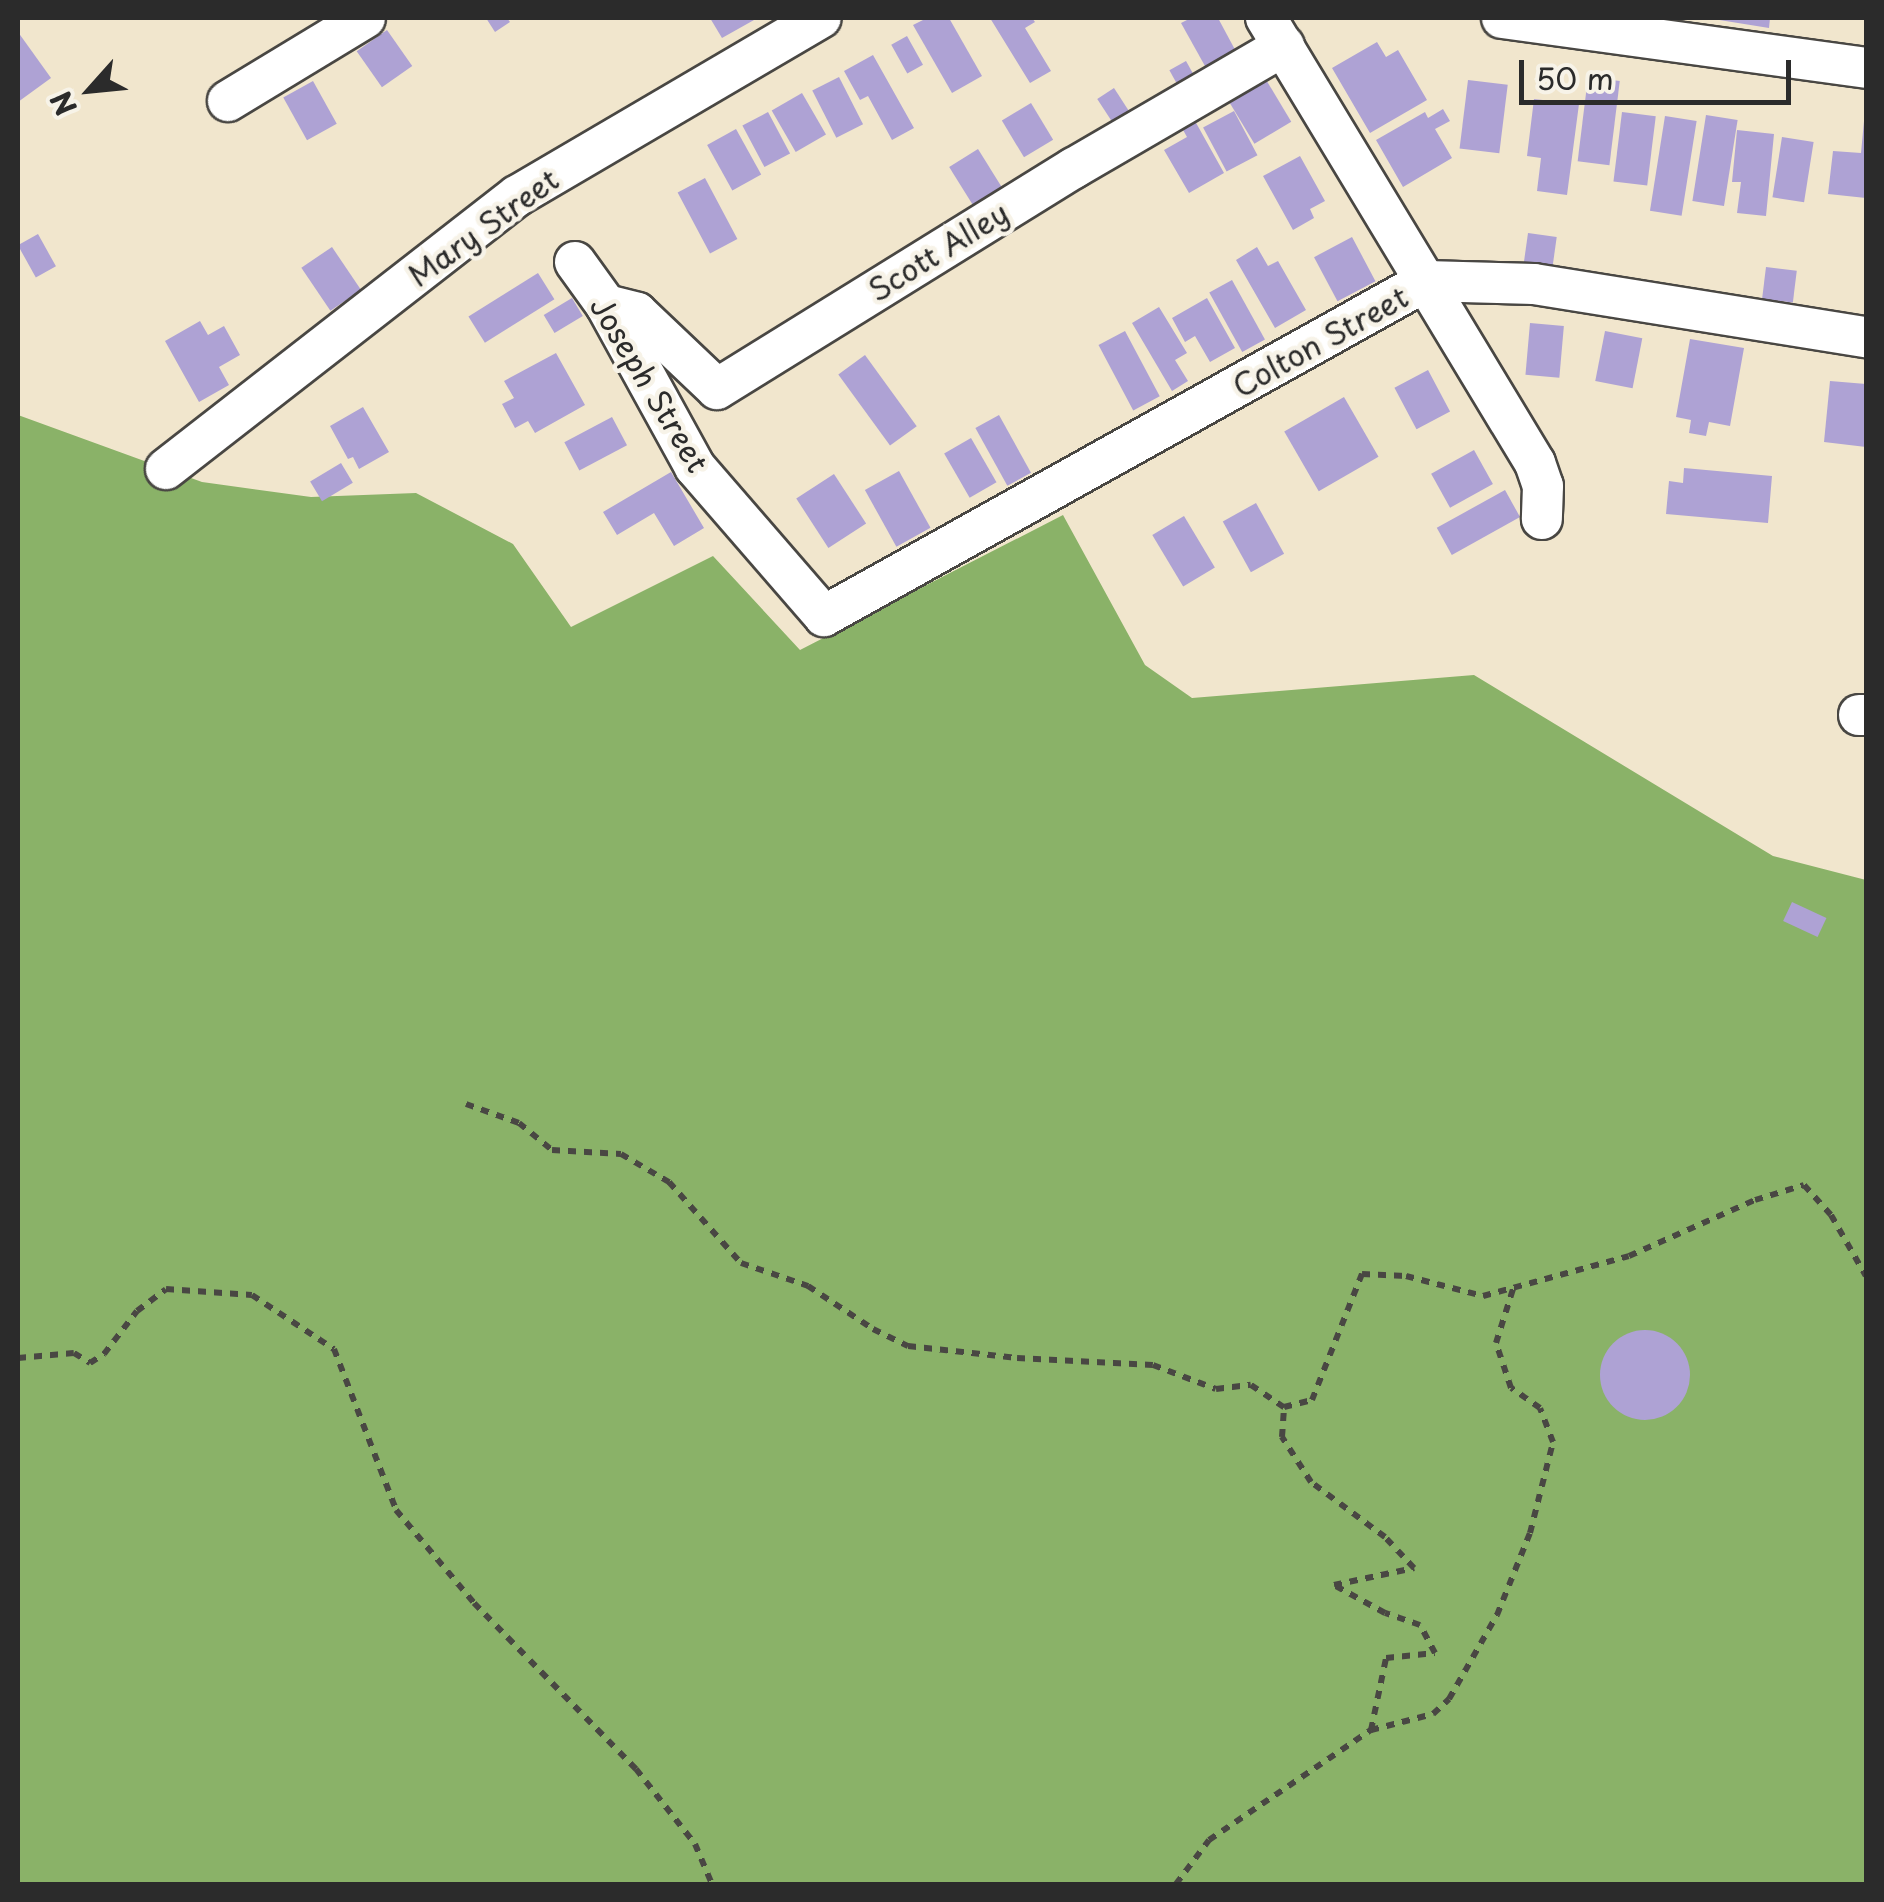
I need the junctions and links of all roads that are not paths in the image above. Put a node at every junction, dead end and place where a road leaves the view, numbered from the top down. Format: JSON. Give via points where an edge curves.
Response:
{"nodes":[{"id":1,"x":365,"y":18,"type":"edge"},
{"id":2,"x":821,"y":18,"type":"edge"},
{"id":3,"x":1502,"y":18,"type":"edge"},
{"id":4,"x":1275,"y":32,"type":"edge"},
{"id":5,"x":1866,"y":68,"type":"edge"},
{"id":6,"x":228,"y":101,"type":"dead end"},
{"id":7,"x":575,"y":262,"type":"dead end"},
{"id":8,"x":1426,"y":281,"type":"junction"},
{"id":9,"x":606,"y":305,"type":"junction"},
{"id":10,"x":1866,"y":338,"type":"edge"},
{"id":11,"x":166,"y":470,"type":"dead end"},
{"id":12,"x":1542,"y":519,"type":"dead end"},
{"id":13,"x":824,"y":616,"type":"joint"}],
"edges":[{"from":1,"to":6,"type":"street"},
{"from":2,"to":11,"type":"street","name":"Mary Street","via":[[517,196]]},
{"from":3,"to":5,"type":"street"},
{"from":4,"to":8,"type":"street"},
{"from":4,"to":9,"type":"street","name":"Scott Alley","via":[[1074,168],[716,388],[637,313]]},
{"from":7,"to":9,"type":"street","name":"Joseph Street"},
{"from":8,"to":10,"type":"street","name":"Colton Street","via":[[1534,284]]},
{"from":8,"to":12,"type":"street","via":[[1535,463]]},
{"from":8,"to":13,"type":"street","name":"Colton Street"},
{"from":9,"to":13,"type":"street","name":"Joseph Street","via":[[695,466]]}]}
